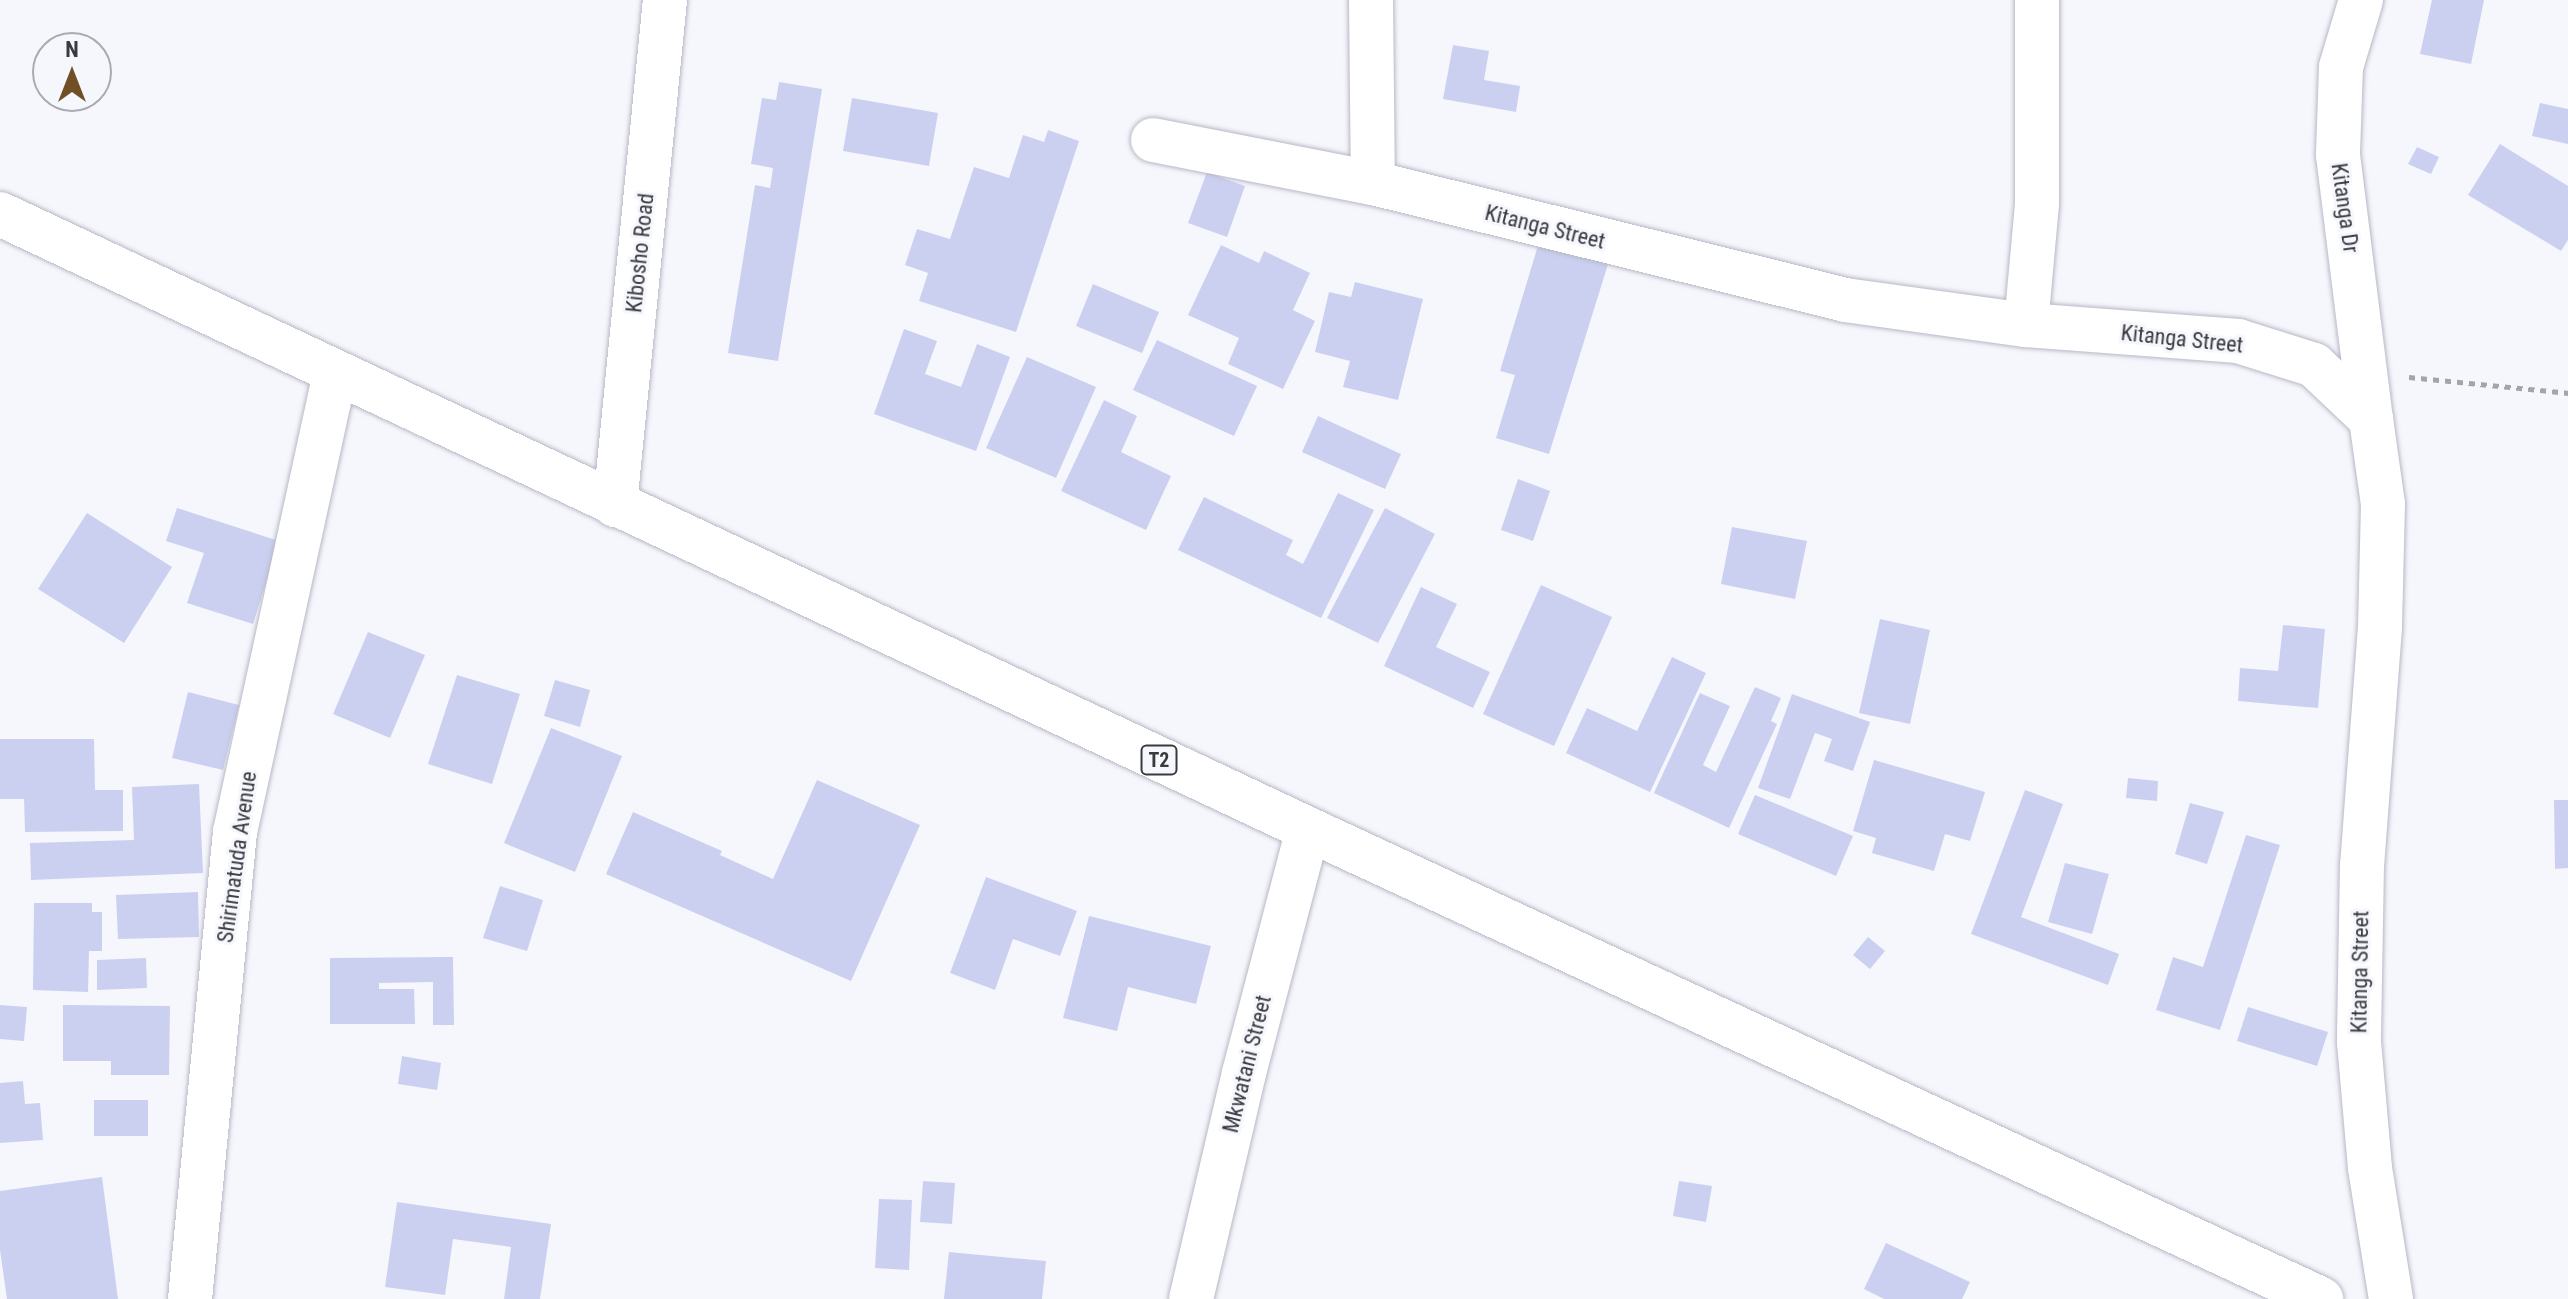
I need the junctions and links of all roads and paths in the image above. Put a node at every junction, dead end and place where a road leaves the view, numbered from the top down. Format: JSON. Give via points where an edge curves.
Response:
{"nodes":[{"id":1,"x":665,"y":0,"type":"edge"},
{"id":2,"x":1371,"y":0,"type":"edge"},
{"id":3,"x":2037,"y":0,"type":"edge"},
{"id":4,"x":2361,"y":0,"type":"edge"},
{"id":5,"x":1153,"y":140,"type":"dead end"},
{"id":6,"x":1373,"y":183,"type":"junction"},
{"id":7,"x":0,"y":214,"type":"edge"},
{"id":8,"x":2026,"y":325,"type":"junction"},
{"id":9,"x":2365,"y":372,"type":"junction"},
{"id":10,"x":335,"y":375,"type":"junction"},
{"id":11,"x":2568,"y":393,"type":"edge"},
{"id":12,"x":2371,"y":419,"type":"junction"},
{"id":13,"x":615,"y":505,"type":"junction"},
{"id":14,"x":1308,"y":829,"type":"junction"},
{"id":15,"x":190,"y":1299,"type":"edge"},
{"id":16,"x":1191,"y":1299,"type":"edge"},
{"id":17,"x":2321,"y":1299,"type":"edge"},
{"id":18,"x":2391,"y":1299,"type":"edge"}],
"edges":[{"from":1,"to":13,"type":"main road","name":"Kibosho Road"},
{"from":2,"to":6,"type":"main road"},
{"from":3,"to":8,"type":"main road","via":[[2037,203]]},
{"from":4,"to":9,"type":"main road","name":"Kitanga Dr","via":[[2341,67],[2338,155]]},
{"from":5,"to":6,"type":"main road","name":"Kitanga Street"},
{"from":6,"to":8,"type":"main road","name":"Kitanga Street","via":[[1845,300]]},
{"from":7,"to":10,"type":"main road","number":"T2"},
{"from":8,"to":12,"type":"main road","name":"Kitanga Street","via":[[2238,341],[2314,365]]},
{"from":9,"to":11,"type":"path"},
{"from":9,"to":12,"type":"main road","name":"Kitanga Dr"},
{"from":10,"to":13,"type":"main road","number":"T2"},
{"from":10,"to":15,"type":"main road","name":"Shirimatuda Avenue","via":[[235,832]]},
{"from":12,"to":18,"type":"main road","name":"Kitanga Street","via":[[2383,504],[2380,627],[2362,864],[2359,1042],[2370,1168]]},
{"from":13,"to":14,"type":"main road","number":"T2"},
{"from":14,"to":16,"type":"main road","name":"Mkwatani Street"},
{"from":14,"to":17,"type":"main road","number":"T2"}]}
